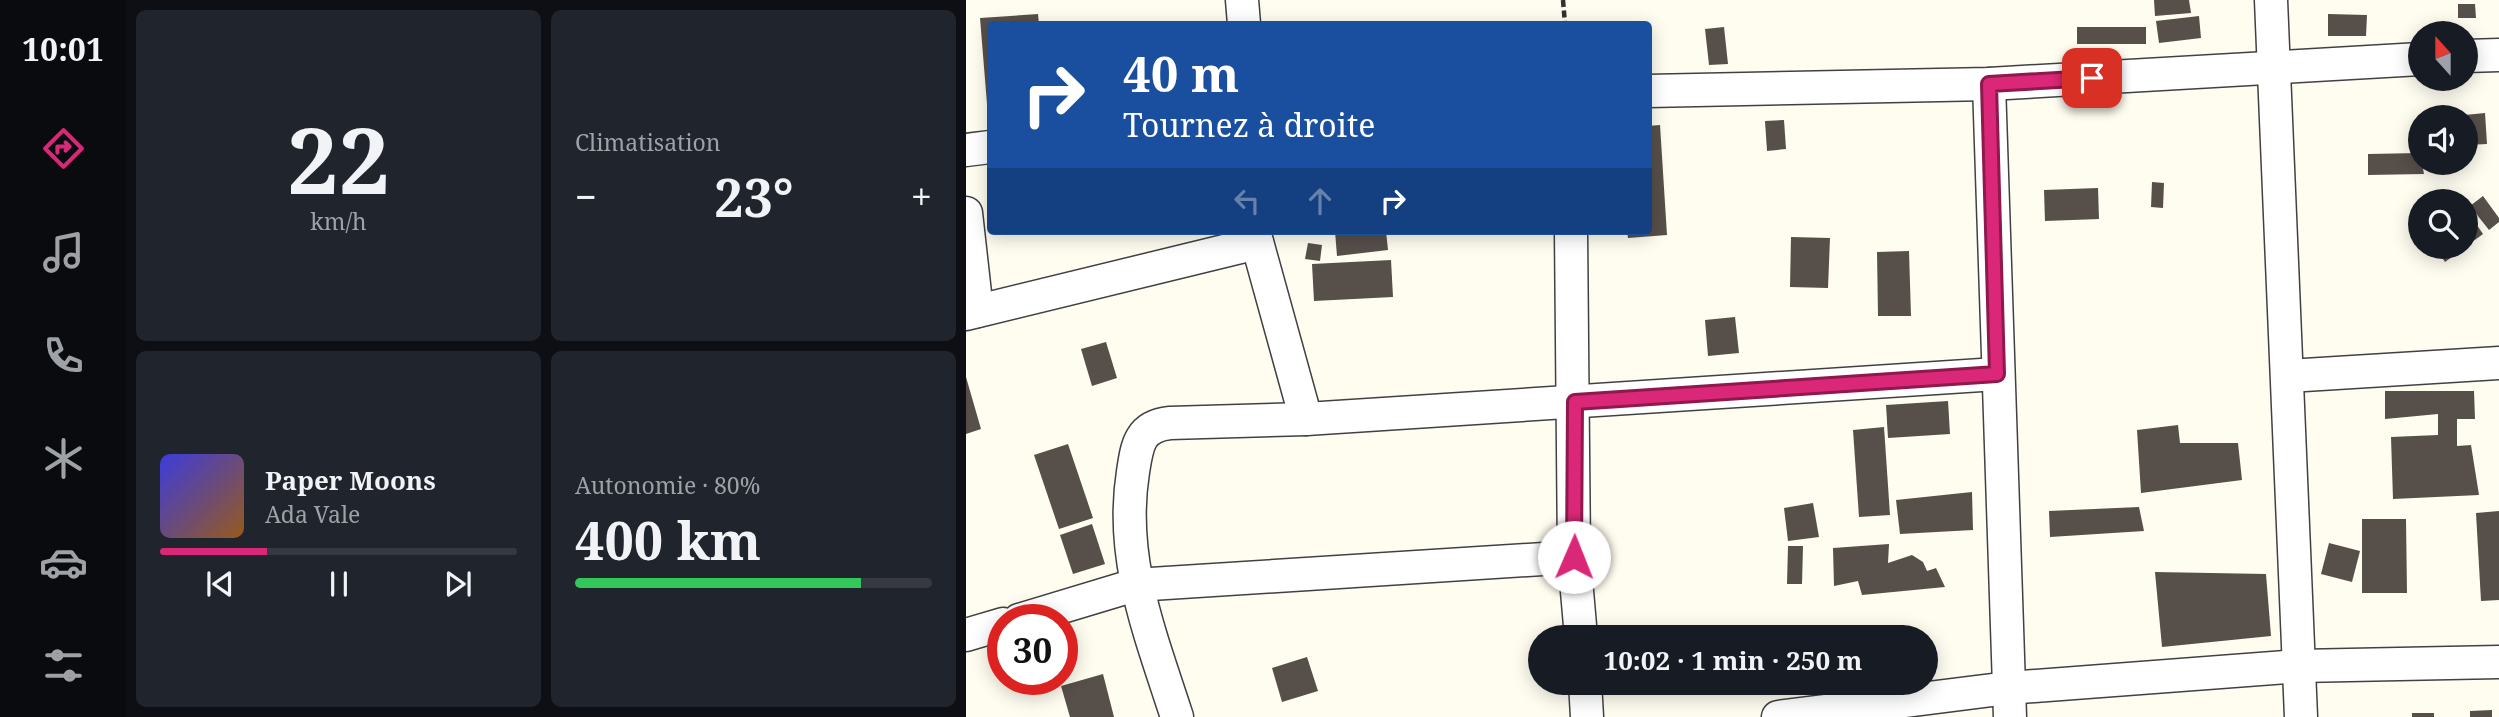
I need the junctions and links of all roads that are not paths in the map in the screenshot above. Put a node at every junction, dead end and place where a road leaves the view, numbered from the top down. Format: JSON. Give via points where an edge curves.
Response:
{"nodes":[{"id":1,"x":1242,"y":0,"type":"edge"},
{"id":2,"x":2271,"y":0,"type":"edge"},
{"id":3,"x":1244,"y":21,"type":"edge"},
{"id":4,"x":2499,"y":55,"type":"edge"},
{"id":5,"x":2478,"y":56,"type":"edge"},
{"id":6,"x":2408,"y":60,"type":"edge"},
{"id":7,"x":2273,"y":67,"type":"junction"},
{"id":8,"x":1989,"y":84,"type":"junction"},
{"id":9,"x":1652,"y":90,"type":"edge"},
{"id":10,"x":987,"y":147,"type":"edge"},
{"id":11,"x":966,"y":150,"type":"edge"},
{"id":12,"x":966,"y":213,"type":"edge"},
{"id":13,"x":1572,"y":235,"type":"edge"},
{"id":14,"x":1255,"y":237,"type":"edge"},
{"id":15,"x":971,"y":312,"type":"edge"},
{"id":16,"x":2499,"y":363,"type":"edge"},
{"id":17,"x":1997,"y":374,"type":"junction"},
{"id":18,"x":2288,"y":376,"type":"junction"},
{"id":19,"x":1575,"y":402,"type":"junction"},
{"id":20,"x":1306,"y":419,"type":"junction"},
{"id":21,"x":1574,"y":557,"type":"junction"},
{"id":22,"x":1135,"y":586,"type":"junction"},
{"id":23,"x":1074,"y":604,"type":"edge"},
{"id":24,"x":1580,"y":625,"type":"edge"},
{"id":25,"x":987,"y":629,"type":"edge"},
{"id":26,"x":966,"y":635,"type":"edge"},
{"id":27,"x":2499,"y":662,"type":"edge"},
{"id":28,"x":2299,"y":666,"type":"junction"},
{"id":29,"x":1586,"y":695,"type":"edge"},
{"id":30,"x":2009,"y":702,"type":"edge"},
{"id":31,"x":1177,"y":717,"type":"edge"},
{"id":32,"x":1587,"y":717,"type":"edge"},
{"id":33,"x":1783,"y":717,"type":"edge"},
{"id":34,"x":2301,"y":717,"type":"edge"}],
"edges":[{"from":1,"to":3,"type":"street"},
{"from":2,"to":7,"type":"street"},
{"from":4,"to":5,"type":"street"},
{"from":6,"to":7,"type":"street"},
{"from":7,"to":8,"type":"street"},
{"from":7,"to":18,"type":"street"},
{"from":8,"to":9,"type":"street"},
{"from":8,"to":17,"type":"street"},
{"from":10,"to":11,"type":"street"},
{"from":12,"to":15,"type":"street"},
{"from":13,"to":19,"type":"street"},
{"from":14,"to":15,"type":"street"},
{"from":14,"to":20,"type":"street"},
{"from":16,"to":18,"type":"street"},
{"from":17,"to":19,"type":"street"},
{"from":17,"to":30,"type":"street"},
{"from":18,"to":28,"type":"street"},
{"from":19,"to":20,"type":"street"},
{"from":19,"to":21,"type":"street"},
{"from":20,"to":22,"type":"street","via":[[1170,423],[1143,434],[1129,504],[1128,543]]},
{"from":21,"to":22,"type":"street"},
{"from":21,"to":24,"type":"street"},
{"from":22,"to":23,"type":"street"},
{"from":22,"to":31,"type":"street"},
{"from":25,"to":26,"type":"street"},
{"from":27,"to":28,"type":"street"},
{"from":28,"to":30,"type":"street"},
{"from":28,"to":34,"type":"street"},
{"from":29,"to":32,"type":"street"},
{"from":30,"to":33,"type":"street"}]}
